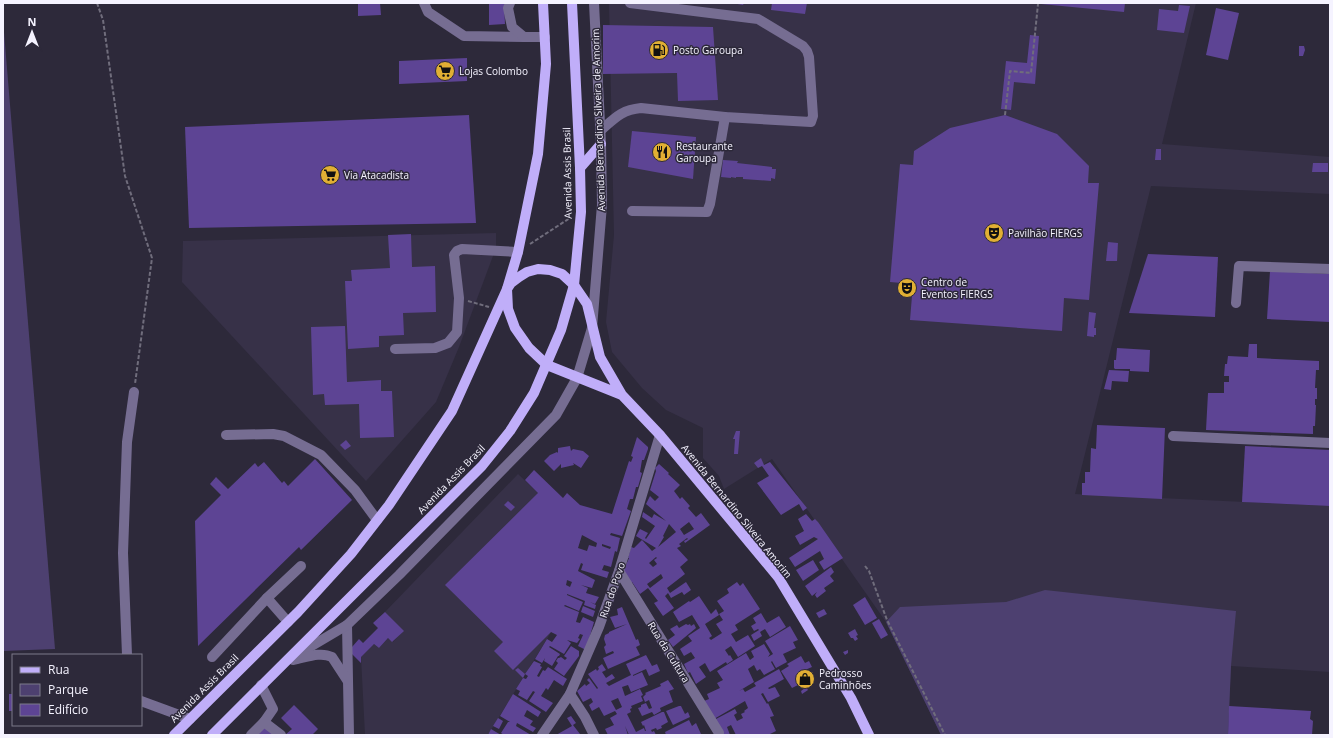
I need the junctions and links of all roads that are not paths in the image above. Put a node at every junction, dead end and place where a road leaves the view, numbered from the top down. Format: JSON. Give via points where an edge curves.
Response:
{"nodes":[{"id":1,"x":424,"y":3,"type":"edge"},
{"id":2,"x":510,"y":3,"type":"edge"},
{"id":3,"x":543,"y":3,"type":"edge"},
{"id":4,"x":572,"y":3,"type":"edge"},
{"id":5,"x":594,"y":3,"type":"edge"},
{"id":6,"x":630,"y":3,"type":"edge"},
{"id":7,"x":524,"y":38,"type":"junction"},
{"id":8,"x":545,"y":38,"type":"junction"},
{"id":9,"x":725,"y":117,"type":"junction"},
{"id":10,"x":600,"y":131,"type":"junction"},
{"id":11,"x":601,"y":144,"type":"junction"},
{"id":12,"x":580,"y":168,"type":"junction"},
{"id":13,"x":632,"y":211,"type":"dead end"},
{"id":14,"x":518,"y":252,"type":"junction"},
{"id":15,"x":1330,"y":269,"type":"edge"},
{"id":16,"x":574,"y":285,"type":"junction"},
{"id":17,"x":507,"y":289,"type":"junction"},
{"id":18,"x":1236,"y":303,"type":"dead end"},
{"id":19,"x":592,"y":328,"type":"junction"},
{"id":20,"x":395,"y":349,"type":"dead end"},
{"id":21,"x":547,"y":365,"type":"junction"},
{"id":22,"x":577,"y":378,"type":"junction"},
{"id":23,"x":134,"y":392,"type":"road end"},
{"id":24,"x":622,"y":395,"type":"junction"},
{"id":25,"x":226,"y":435,"type":"dead end"},
{"id":26,"x":660,"y":435,"type":"junction"},
{"id":27,"x":1173,"y":436,"type":"dead end"},
{"id":28,"x":1330,"y":443,"type":"edge"},
{"id":29,"x":377,"y":520,"type":"junction"},
{"id":30,"x":301,"y":566,"type":"dead end"},
{"id":31,"x":619,"y":571,"type":"junction"},
{"id":32,"x":267,"y":598,"type":"junction"},
{"id":33,"x":288,"y":622,"type":"junction"},
{"id":34,"x":347,"y":625,"type":"junction"},
{"id":35,"x":127,"y":654,"type":"edge"},
{"id":36,"x":212,"y":657,"type":"dead end"},
{"id":37,"x":285,"y":662,"type":"junction"},
{"id":38,"x":347,"y":680,"type":"junction"},
{"id":39,"x":261,"y":685,"type":"junction"},
{"id":40,"x":570,"y":694,"type":"junction"},
{"id":41,"x":142,"y":701,"type":"edge"},
{"id":42,"x":190,"y":719,"type":"junction"},
{"id":43,"x":264,"y":722,"type":"junction"},
{"id":44,"x":719,"y":733,"type":"dead end"},
{"id":45,"x":174,"y":735,"type":"edge"},
{"id":46,"x":212,"y":735,"type":"edge"},
{"id":47,"x":251,"y":735,"type":"edge"},
{"id":48,"x":281,"y":735,"type":"edge"},
{"id":49,"x":349,"y":735,"type":"edge"},
{"id":50,"x":542,"y":735,"type":"edge"},
{"id":51,"x":594,"y":735,"type":"edge"},
{"id":52,"x":869,"y":735,"type":"edge"}],
"edges":[{"from":1,"to":7,"type":"street","via":[[428,12],[464,36]]},
{"from":2,"to":7,"type":"street","via":[[508,8],[512,27]]},
{"from":3,"to":8,"type":"main road","name":"Avenida Assis Brasil"},
{"from":4,"to":12,"type":"main road","name":"Avenida Assis Brasil"},
{"from":5,"to":10,"type":"street","name":"Avenida Bernardino Silveira de Amorim"},
{"from":6,"to":9,"type":"street","via":[[758,19],[803,46],[807,51],[813,116],[811,122]]},
{"from":7,"to":8,"type":"street"},
{"from":8,"to":14,"type":"main road","name":"Avenida Assis Brasil","via":[[546,64],[538,154]]},
{"from":9,"to":10,"type":"street","via":[[630,109],[621,113]]},
{"from":9,"to":13,"type":"street","via":[[707,212]]},
{"from":10,"to":11,"type":"street","name":"Avenida Bernardino Silveira de Amorim"},
{"from":11,"to":12,"type":"main road"},
{"from":11,"to":19,"type":"street","name":"Avenida Bernardino Silveira de Amorim","via":[[602,205]]},
{"from":12,"to":16,"type":"main road","name":"Avenida Assis Brasil","via":[[581,212]]},
{"from":14,"to":17,"type":"main road","name":"Avenida Assis Brasil"},
{"from":14,"to":20,"type":"street","via":[[457,250],[454,255],[459,298],[457,332],[448,343],[435,348]]},
{"from":15,"to":18,"type":"street","via":[[1239,266]]},
{"from":16,"to":17,"type":"main road","name":"Avenida Bernardino Silveira Amorim","via":[[562,274],[538,270],[527,272]]},
{"from":16,"to":19,"type":"main road","name":"Avenida Bernardino Silveira Amorim","via":[[587,304]]},
{"from":16,"to":21,"type":"main road","name":"Avenida Assis Brasil","via":[[561,330]]},
{"from":17,"to":21,"type":"main road","name":"Avenida Bernardino Silveira Amorim","via":[[508,309],[515,328],[529,348]]},
{"from":17,"to":29,"type":"main road","name":"Avenida Assis Brasil","via":[[452,411]]},
{"from":19,"to":22,"type":"street","name":"Avenida Bernardino Silveira de Amorim"},
{"from":19,"to":24,"type":"main road","name":"Avenida Bernardino Silveira Amorim","via":[[600,357]]},
{"from":21,"to":22,"type":"main road","name":"Avenida Bernardino Silveira Amorim"},
{"from":21,"to":37,"type":"main road","name":"Avenida Assis Brasil","via":[[518,419],[482,466]]},
{"from":22,"to":24,"type":"main road","name":"Avenida Bernardino Silveira Amorim"},
{"from":22,"to":34,"type":"street","name":"Avenida Bernardino Silveira de Amorim","via":[[556,415]]},
{"from":23,"to":35,"type":"street","via":[[127,442],[123,553]]},
{"from":24,"to":26,"type":"main road","name":"Avenida Bernardino Silveira Amorim"},
{"from":25,"to":29,"type":"street","via":[[284,436],[321,455],[355,490]]},
{"from":26,"to":31,"type":"street","name":"Rua do Povo"},
{"from":26,"to":52,"type":"main road","name":"Avenida Bernardino Silveira Amorim","via":[[778,577],[851,698]]},
{"from":27,"to":28,"type":"street"},
{"from":29,"to":33,"type":"main road","name":"Avenida Assis Brasil","via":[[351,554]]},
{"from":30,"to":32,"type":"street"},
{"from":31,"to":40,"type":"street","name":"Rua do Povo","via":[[599,627]]},
{"from":31,"to":44,"type":"street","name":"Rua da Cultura"},
{"from":32,"to":33,"type":"street"},
{"from":32,"to":36,"type":"street"},
{"from":33,"to":42,"type":"main road","name":"Avenida Assis Brasil"},
{"from":34,"to":37,"type":"street","name":"Avenida Bernardino Silveira de Amorim"},
{"from":34,"to":38,"type":"street"},
{"from":37,"to":38,"type":"street","via":[[321,654],[328,655]]},
{"from":37,"to":39,"type":"main road","name":"Avenida Assis Brasil"},
{"from":38,"to":49,"type":"street"},
{"from":39,"to":43,"type":"street","via":[[273,709]]},
{"from":39,"to":46,"type":"main road","name":"Avenida Assis Brasil"},
{"from":40,"to":50,"type":"street","name":"Rua do Povo"},
{"from":40,"to":51,"type":"street"},
{"from":41,"to":42,"type":"street"},
{"from":42,"to":45,"type":"main road","name":"Avenida Assis Brasil"},
{"from":43,"to":47,"type":"street"},
{"from":43,"to":48,"type":"street"}]}
